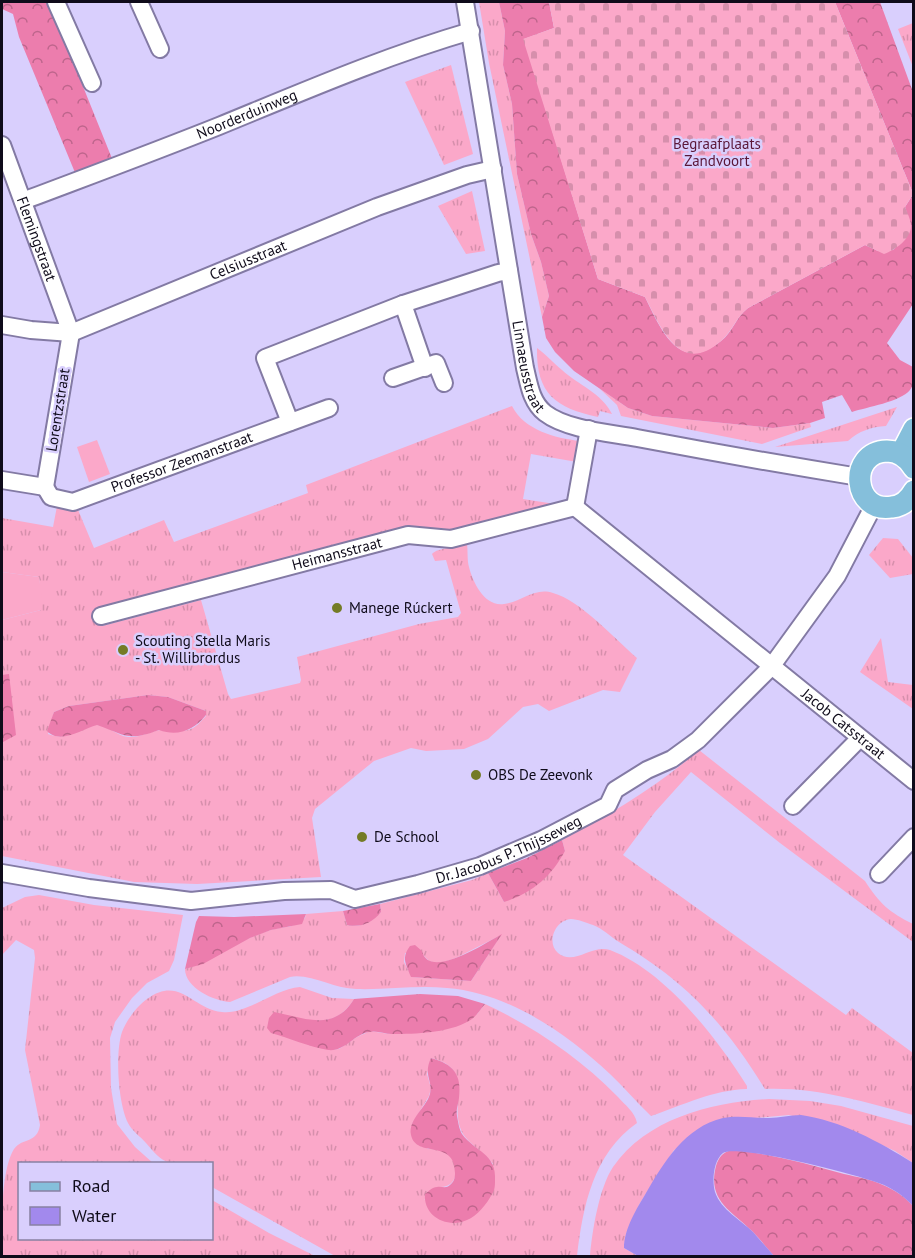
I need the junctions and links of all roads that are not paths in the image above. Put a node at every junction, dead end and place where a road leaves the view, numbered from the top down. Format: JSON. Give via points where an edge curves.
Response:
{"nodes":[{"id":1,"x":56,"y":2,"type":"edge"},
{"id":2,"x":139,"y":2,"type":"edge"},
{"id":3,"x":465,"y":2,"type":"edge"},
{"id":4,"x":471,"y":31,"type":"junction"},
{"id":5,"x":160,"y":49,"type":"dead end"},
{"id":6,"x":92,"y":83,"type":"dead end"},
{"id":7,"x":2,"y":145,"type":"edge"},
{"id":8,"x":493,"y":169,"type":"junction"},
{"id":9,"x":23,"y":201,"type":"junction"},
{"id":10,"x":509,"y":271,"type":"junction"},
{"id":11,"x":403,"y":304,"type":"junction"},
{"id":12,"x":2,"y":325,"type":"edge"},
{"id":13,"x":71,"y":333,"type":"junction"},
{"id":14,"x":425,"y":368,"type":"junction"},
{"id":15,"x":393,"y":378,"type":"dead end"},
{"id":16,"x":444,"y":383,"type":"dead end"},
{"id":17,"x":329,"y":408,"type":"dead end"},
{"id":18,"x":290,"y":422,"type":"junction"},
{"id":19,"x":589,"y":429,"type":"junction"},
{"id":20,"x":914,"y":429,"type":"edge"},
{"id":21,"x":907,"y":461,"type":"edge"},
{"id":22,"x":859,"y":477,"type":"junction"},
{"id":23,"x":2,"y":480,"type":"edge"},
{"id":24,"x":45,"y":487,"type":"junction"},
{"id":25,"x":911,"y":501,"type":"edge"},
{"id":26,"x":874,"y":505,"type":"junction"},
{"id":27,"x":574,"y":507,"type":"junction"},
{"id":28,"x":101,"y":615,"type":"dead end"},
{"id":29,"x":771,"y":668,"type":"junction"},
{"id":30,"x":860,"y":738,"type":"junction"},
{"id":31,"x":914,"y":781,"type":"edge"},
{"id":32,"x":794,"y":806,"type":"dead end"},
{"id":33,"x":914,"y":837,"type":"edge"},
{"id":34,"x":2,"y":873,"type":"edge"},
{"id":35,"x":879,"y":874,"type":"dead end"}],
"edges":[{"from":1,"to":6,"type":"street"},
{"from":2,"to":5,"type":"street"},
{"from":3,"to":4,"type":"street","name":"Linnaeusstraat"},
{"from":4,"to":8,"type":"street","name":"Linnaeusstraat"},
{"from":4,"to":9,"type":"street","name":"Noorderduinweg","via":[[339,77]]},
{"from":7,"to":9,"type":"street","name":"Flemingstraat"},
{"from":8,"to":10,"type":"street","name":"Linnaeusstraat"},
{"from":8,"to":13,"type":"street","name":"Celsiusstraat","via":[[377,207]]},
{"from":9,"to":13,"type":"street","name":"Flemingstraat"},
{"from":10,"to":11,"type":"street"},
{"from":10,"to":19,"type":"street","name":"Linnaeusstraat","via":[[533,398],[544,413]]},
{"from":11,"to":14,"type":"street"},
{"from":11,"to":18,"type":"street","via":[[265,358]]},
{"from":12,"to":13,"type":"street","name":"Celsiusstraat"},
{"from":13,"to":24,"type":"street","name":"Lorentzstraat"},
{"from":14,"to":15,"type":"street"},
{"from":14,"to":16,"type":"street","via":[[436,363]]},
{"from":17,"to":18,"type":"street","name":"Professor Zeemanstraat"},
{"from":18,"to":24,"type":"street","name":"Professor Zeemanstraat","via":[[73,502],[51,497]]},
{"from":19,"to":22,"type":"street","name":"Linnaeusstraat"},
{"from":19,"to":27,"type":"street"},
{"from":20,"to":21,"type":"main road"},
{"from":21,"to":22,"type":"main road","via":[[886,451],[871,456]]},
{"from":22,"to":26,"type":"main road","via":[[862,493]]},
{"from":23,"to":24,"type":"street"},
{"from":25,"to":26,"type":"main road","via":[[888,508]]},
{"from":26,"to":29,"type":"street","name":"Dr. Jacobus P. Thijsseweg","via":[[837,576]]},
{"from":27,"to":28,"type":"street","name":"Heimansstraat","via":[[451,538],[408,536]]},
{"from":27,"to":29,"type":"street"},
{"from":29,"to":30,"type":"street","name":"Jacob Catsstraat"},
{"from":29,"to":34,"type":"street","name":"Dr. Jacobus P. Thijsseweg","via":[[698,740],[615,790],[608,805],[480,866],[418,884],[355,898],[331,890],[191,900]]},
{"from":30,"to":31,"type":"street","name":"Jacob Catsstraat"},
{"from":30,"to":32,"type":"street"},
{"from":33,"to":35,"type":"street"}]}
